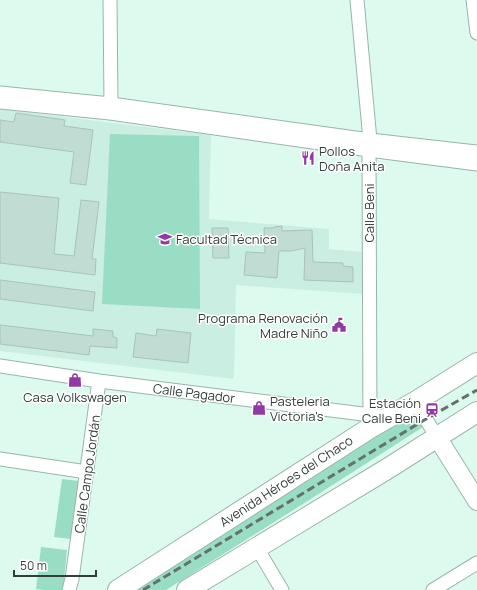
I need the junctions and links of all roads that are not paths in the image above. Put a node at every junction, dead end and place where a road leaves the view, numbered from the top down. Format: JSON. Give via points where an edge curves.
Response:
{"nodes":[{"id":1,"x":110,"y":0,"type":"edge"},
{"id":2,"x":357,"y":0,"type":"edge"},
{"id":3,"x":473,"y":0,"type":"edge"},
{"id":4,"x":477,"y":33,"type":"edge"},
{"id":5,"x":0,"y":93,"type":"edge"},
{"id":6,"x":0,"y":102,"type":"edge"},
{"id":7,"x":110,"y":108,"type":"junction"},
{"id":8,"x":370,"y":145,"type":"junction"},
{"id":9,"x":477,"y":152,"type":"edge"},
{"id":10,"x":477,"y":164,"type":"edge"},
{"id":11,"x":477,"y":363,"type":"edge"},
{"id":12,"x":0,"y":366,"type":"edge"},
{"id":13,"x":100,"y":381,"type":"junction"},
{"id":14,"x":415,"y":402,"type":"junction"},
{"id":15,"x":477,"y":412,"type":"edge"},
{"id":16,"x":376,"y":420,"type":"junction"},
{"id":17,"x":437,"y":437,"type":"junction"},
{"id":18,"x":0,"y":459,"type":"edge"},
{"id":19,"x":87,"y":472,"type":"junction"},
{"id":20,"x":477,"y":501,"type":"edge"},
{"id":21,"x":257,"y":548,"type":"junction"},
{"id":22,"x":477,"y":563,"type":"edge"},
{"id":23,"x":70,"y":590,"type":"edge"},
{"id":24,"x":118,"y":590,"type":"edge"},
{"id":25,"x":187,"y":590,"type":"edge"},
{"id":26,"x":282,"y":590,"type":"edge"},
{"id":27,"x":433,"y":590,"type":"edge"}],
"edges":[{"from":1,"to":7,"type":"street"},
{"from":2,"to":8,"type":"street","name":"Calle Beni"},
{"from":3,"to":4,"type":"street"},
{"from":5,"to":7,"type":"street"},
{"from":6,"to":7,"type":"street"},
{"from":7,"to":8,"type":"street"},
{"from":8,"to":9,"type":"street"},
{"from":8,"to":10,"type":"street"},
{"from":8,"to":16,"type":"street","name":"Calle Beni"},
{"from":11,"to":14,"type":"main road","name":"Avenida Héroes del Chaco"},
{"from":12,"to":13,"type":"street","name":"Calle Pagador"},
{"from":13,"to":16,"type":"street","name":"Calle Pagador"},
{"from":13,"to":19,"type":"street","name":"Calle Campo Jordán"},
{"from":14,"to":16,"type":"main road","name":"Avenida Héroes del Chaco"},
{"from":14,"to":17,"type":"street"},
{"from":15,"to":17,"type":"main road"},
{"from":16,"to":24,"type":"main road","name":"Avenida Héroes del Chaco"},
{"from":17,"to":20,"type":"street"},
{"from":17,"to":21,"type":"main road"},
{"from":18,"to":19,"type":"street"},
{"from":19,"to":23,"type":"street","name":"Calle Campo Jordán"},
{"from":21,"to":25,"type":"main road"},
{"from":21,"to":26,"type":"street"},
{"from":22,"to":27,"type":"street"}]}
